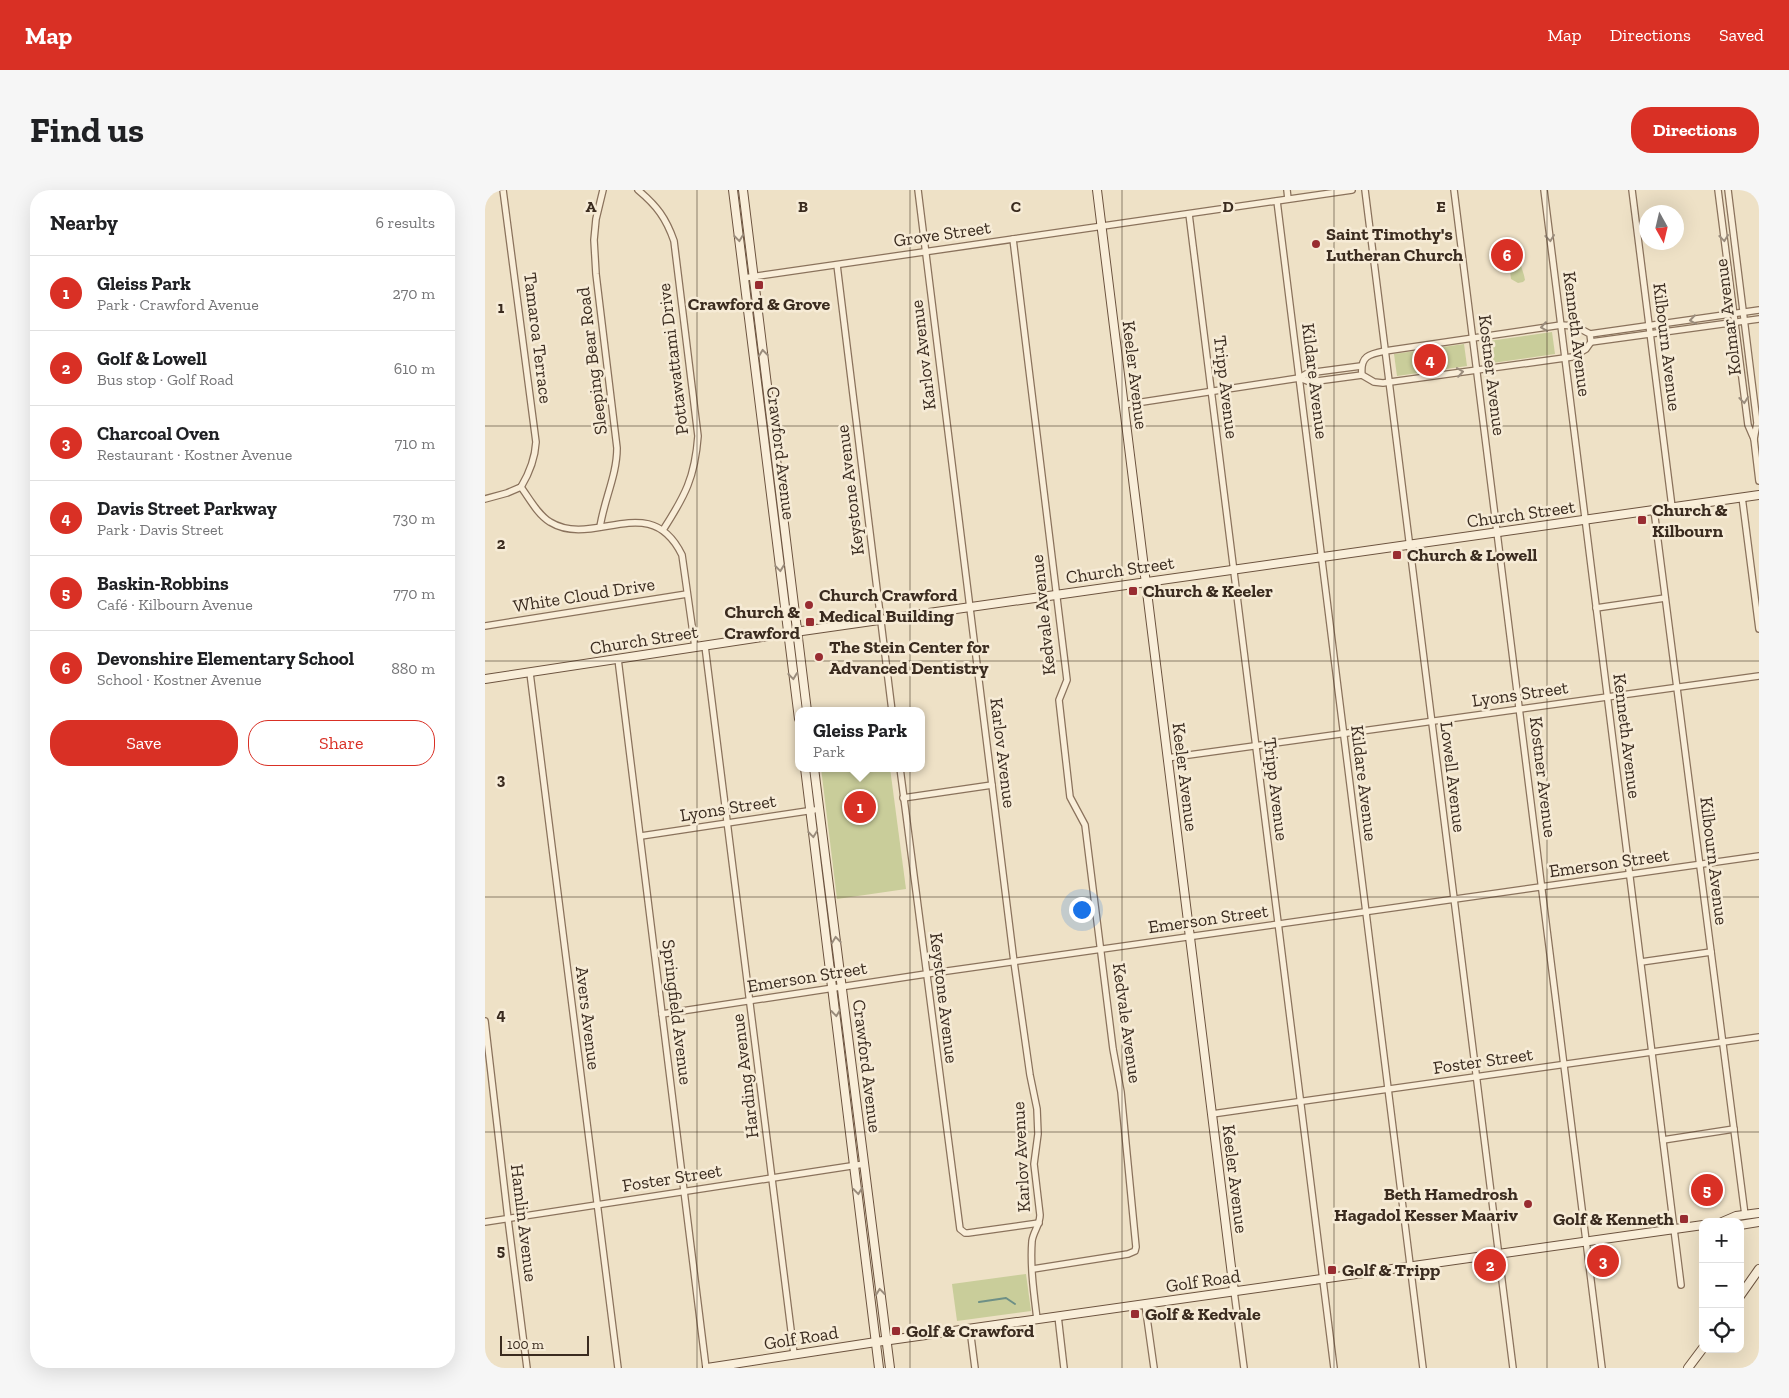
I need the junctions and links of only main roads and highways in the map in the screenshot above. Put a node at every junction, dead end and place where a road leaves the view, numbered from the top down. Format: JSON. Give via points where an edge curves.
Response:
{"nodes":[{"id":1,"x":733,"y":190,"type":"edge"},
{"id":2,"x":743,"y":190,"type":"edge"},
{"id":3,"x":1097,"y":190,"type":"edge"},
{"id":4,"x":1759,"y":495,"type":"edge"},
{"id":5,"x":1145,"y":582,"type":"junction"},
{"id":6,"x":798,"y":631,"type":"junction"},
{"id":7,"x":788,"y":632,"type":"junction"},
{"id":8,"x":485,"y":680,"type":"edge"},
{"id":9,"x":797,"y":707,"type":"edge"},
{"id":10,"x":807,"y":707,"type":"edge"},
{"id":11,"x":805,"y":772,"type":"edge"},
{"id":12,"x":815,"y":772,"type":"edge"},
{"id":13,"x":1759,"y":1213,"type":"edge"},
{"id":14,"x":1732,"y":1218,"type":"edge"},
{"id":15,"x":1759,"y":1222,"type":"edge"},
{"id":16,"x":1744,"y":1224,"type":"edge"},
{"id":17,"x":1699,"y":1226,"type":"edge"},
{"id":18,"x":1759,"y":1270,"type":"edge"},
{"id":19,"x":1234,"y":1291,"type":"junction"},
{"id":20,"x":1744,"y":1291,"type":"edge"},
{"id":21,"x":886,"y":1340,"type":"junction"},
{"id":22,"x":876,"y":1342,"type":"junction"},
{"id":23,"x":1699,"y":1353,"type":"edge"},
{"id":24,"x":707,"y":1368,"type":"edge"},
{"id":25,"x":879,"y":1368,"type":"edge"},
{"id":26,"x":890,"y":1368,"type":"edge"},
{"id":27,"x":1688,"y":1368,"type":"edge"}],
"edges":[{"from":1,"to":7,"type":"main road","name":"Crawford Avenue","one_way":true},
{"from":6,"to":2,"type":"main road","name":"Crawford Avenue","one_way":true},
{"from":3,"to":5,"type":"main road","name":"Keeler Avenue"},
{"from":4,"to":5,"type":"main road","name":"Church Street"},
{"from":5,"to":6,"type":"main road","name":"Church Street"},
{"from":5,"to":19,"type":"main road","name":"Keeler Avenue"},
{"from":6,"to":7,"type":"main road","name":"Church Street"},
{"from":6,"to":10,"type":"main road","name":"Crawford Avenue"},
{"from":7,"to":8,"type":"main road","name":"Church Street"},
{"from":7,"to":9,"type":"main road","name":"Crawford Avenue","one_way":true},
{"from":11,"to":22,"type":"main road","name":"Crawford Avenue","one_way":true},
{"from":21,"to":12,"type":"main road","name":"Crawford Avenue","one_way":true},
{"from":13,"to":14,"type":"main road"},
{"from":15,"to":16,"type":"main road"},
{"from":17,"to":19,"type":"main road","name":"Golf Road"},
{"from":18,"to":20,"type":"main road"},
{"from":19,"to":21,"type":"main road","name":"Golf Road"},
{"from":21,"to":22,"type":"main road","name":"Golf Road"},
{"from":21,"to":26,"type":"main road","name":"Crawford Avenue"},
{"from":22,"to":24,"type":"main road","name":"Golf Road"},
{"from":22,"to":25,"type":"main road","name":"Crawford Avenue"},
{"from":23,"to":27,"type":"main road"}]}
